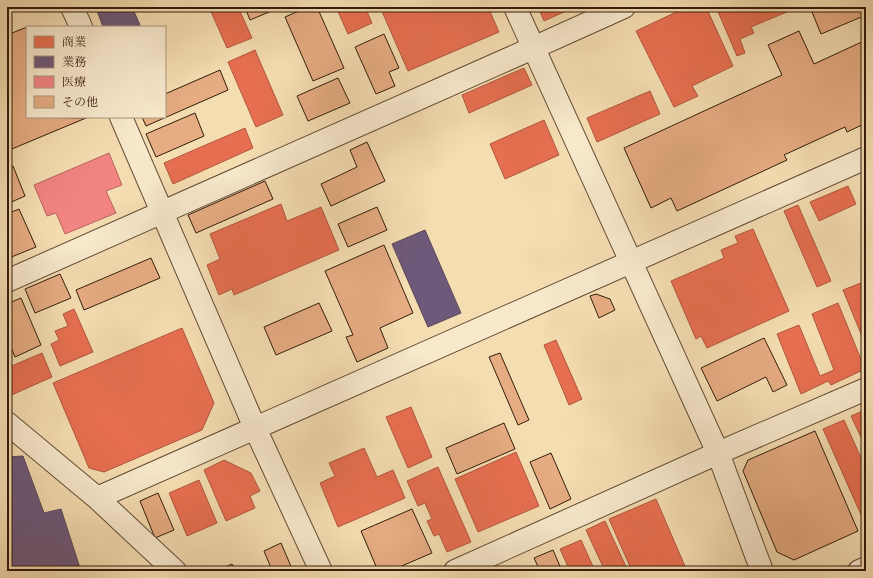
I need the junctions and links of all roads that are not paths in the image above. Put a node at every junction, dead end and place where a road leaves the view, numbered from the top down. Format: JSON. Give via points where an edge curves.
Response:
{"nodes":[{"id":1,"x":72,"y":7,"type":"edge"},
{"id":2,"x":515,"y":7,"type":"edge"},
{"id":3,"x":624,"y":7,"type":"edge"},
{"id":4,"x":81,"y":26,"type":"edge"},
{"id":5,"x":533,"y":48,"type":"junction"},
{"id":6,"x":120,"y":118,"type":"edge"},
{"id":7,"x":866,"y":158,"type":"edge"},
{"id":8,"x":162,"y":212,"type":"junction"},
{"id":9,"x":631,"y":262,"type":"junction"},
{"id":10,"x":7,"y":281,"type":"edge"},
{"id":11,"x":866,"y":389,"type":"edge"},
{"id":12,"x":7,"y":423,"type":"edge"},
{"id":13,"x":255,"y":428,"type":"junction"},
{"id":14,"x":718,"y":453,"type":"junction"},
{"id":15,"x":98,"y":498,"type":"junction"},
{"id":16,"x":866,"y":568,"type":"edge"},
{"id":17,"x":175,"y":571,"type":"edge"},
{"id":18,"x":321,"y":571,"type":"edge"},
{"id":19,"x":455,"y":571,"type":"edge"},
{"id":20,"x":762,"y":571,"type":"edge"},
{"id":21,"x":858,"y":571,"type":"edge"}],
"edges":[{"from":1,"to":4,"type":"street"},
{"from":2,"to":5,"type":"street"},
{"from":3,"to":5,"type":"street"},
{"from":5,"to":8,"type":"street"},
{"from":5,"to":9,"type":"street"},
{"from":6,"to":8,"type":"street"},
{"from":7,"to":9,"type":"street"},
{"from":8,"to":10,"type":"street"},
{"from":8,"to":13,"type":"street"},
{"from":9,"to":13,"type":"street"},
{"from":9,"to":14,"type":"street"},
{"from":11,"to":14,"type":"street"},
{"from":12,"to":15,"type":"street"},
{"from":13,"to":15,"type":"street"},
{"from":13,"to":18,"type":"street"},
{"from":14,"to":19,"type":"street"},
{"from":14,"to":20,"type":"street"},
{"from":15,"to":17,"type":"street"},
{"from":16,"to":21,"type":"street"}]}
